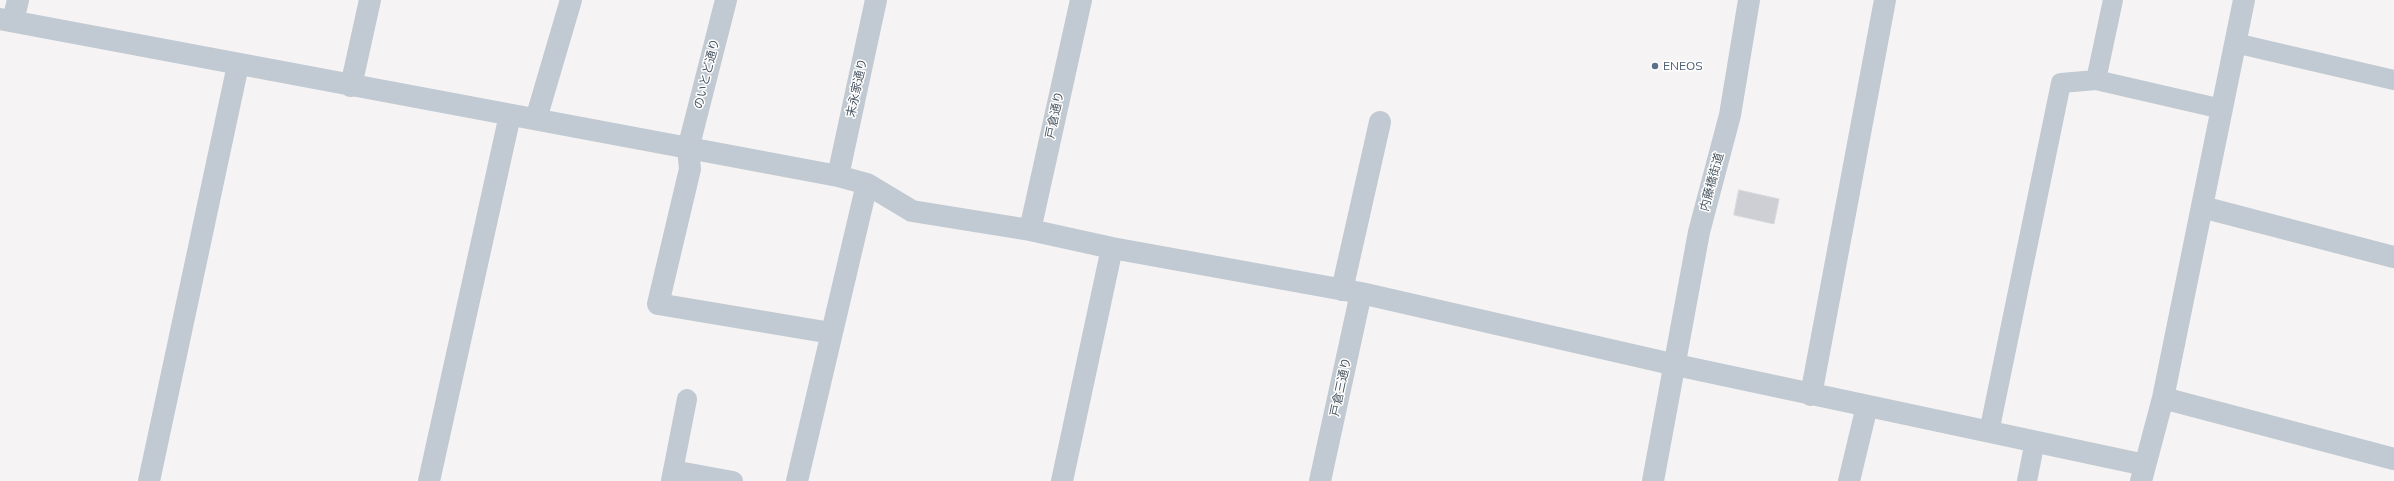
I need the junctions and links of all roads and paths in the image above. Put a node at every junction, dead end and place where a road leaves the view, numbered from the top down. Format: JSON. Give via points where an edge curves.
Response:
{"nodes":[{"id":1,"x":18,"y":0,"type":"edge"},
{"id":2,"x":370,"y":0,"type":"edge"},
{"id":3,"x":571,"y":0,"type":"edge"},
{"id":4,"x":726,"y":0,"type":"edge"},
{"id":5,"x":876,"y":0,"type":"edge"},
{"id":6,"x":1081,"y":0,"type":"edge"},
{"id":7,"x":1749,"y":0,"type":"edge"},
{"id":8,"x":1886,"y":0,"type":"edge"},
{"id":9,"x":2113,"y":0,"type":"edge"},
{"id":10,"x":2244,"y":0,"type":"edge"},
{"id":11,"x":6,"y":20,"type":"edge"},
{"id":12,"x":2235,"y":43,"type":"junction"},
{"id":13,"x":238,"y":65,"type":"junction"},
{"id":14,"x":2096,"y":80,"type":"junction"},
{"id":15,"x":2394,"y":80,"type":"edge"},
{"id":16,"x":351,"y":86,"type":"junction"},
{"id":17,"x":2222,"y":109,"type":"junction"},
{"id":18,"x":510,"y":115,"type":"junction"},
{"id":19,"x":536,"y":119,"type":"junction"},
{"id":20,"x":1380,"y":122,"type":"dead end"},
{"id":21,"x":688,"y":149,"type":"junction"},
{"id":22,"x":838,"y":176,"type":"junction"},
{"id":23,"x":867,"y":184,"type":"junction"},
{"id":24,"x":2202,"y":207,"type":"junction"},
{"id":25,"x":1030,"y":230,"type":"junction"},
{"id":26,"x":1112,"y":248,"type":"junction"},
{"id":27,"x":2394,"y":257,"type":"edge"},
{"id":28,"x":1352,"y":292,"type":"junction"},
{"id":29,"x":831,"y":333,"type":"junction"},
{"id":30,"x":1676,"y":365,"type":"junction"},
{"id":31,"x":1811,"y":395,"type":"junction"},
{"id":32,"x":2163,"y":398,"type":"junction"},
{"id":33,"x":687,"y":400,"type":"dead end"},
{"id":34,"x":1867,"y":406,"type":"junction"},
{"id":35,"x":1989,"y":432,"type":"junction"},
{"id":36,"x":2035,"y":441,"type":"junction"},
{"id":37,"x":2394,"y":459,"type":"edge"},
{"id":38,"x":2143,"y":473,"type":"edge"},
{"id":39,"x":672,"y":475,"type":"edge"},
{"id":40,"x":149,"y":481,"type":"edge"},
{"id":41,"x":429,"y":481,"type":"edge"},
{"id":42,"x":733,"y":481,"type":"edge"},
{"id":43,"x":797,"y":481,"type":"edge"},
{"id":44,"x":1062,"y":481,"type":"edge"},
{"id":45,"x":1320,"y":481,"type":"edge"},
{"id":46,"x":1653,"y":481,"type":"edge"},
{"id":47,"x":1849,"y":481,"type":"edge"},
{"id":48,"x":2027,"y":481,"type":"edge"}],
"edges":[{"from":1,"to":11,"type":"street"},
{"from":2,"to":16,"type":"street"},
{"from":3,"to":19,"type":"street"},
{"from":4,"to":21,"type":"street","name":"のいとど通り"},
{"from":5,"to":22,"type":"street","name":"末永家通り"},
{"from":6,"to":25,"type":"street","name":"戸倉通り"},
{"from":7,"to":30,"type":"street","name":"内藤橋街道","via":[[1730,115],[1699,232]]},
{"from":8,"to":31,"type":"street"},
{"from":9,"to":14,"type":"lane"},
{"from":10,"to":12,"type":"street"},
{"from":11,"to":13,"type":"street"},
{"from":12,"to":15,"type":"lane"},
{"from":12,"to":17,"type":"street"},
{"from":13,"to":16,"type":"street"},
{"from":13,"to":40,"type":"street"},
{"from":14,"to":17,"type":"lane"},
{"from":14,"to":35,"type":"lane","via":[[2061,83]]},
{"from":16,"to":18,"type":"street"},
{"from":17,"to":24,"type":"street"},
{"from":18,"to":19,"type":"street"},
{"from":18,"to":41,"type":"street"},
{"from":19,"to":21,"type":"street"},
{"from":20,"to":28,"type":"street","name":"戸倉三通り"},
{"from":21,"to":22,"type":"street"},
{"from":21,"to":29,"type":"street","via":[[690,169],[658,304]]},
{"from":22,"to":23,"type":"street"},
{"from":23,"to":25,"type":"street","via":[[912,211]]},
{"from":23,"to":29,"type":"street"},
{"from":24,"to":27,"type":"street"},
{"from":24,"to":32,"type":"street"},
{"from":25,"to":26,"type":"street"},
{"from":26,"to":28,"type":"street"},
{"from":26,"to":44,"type":"street"},
{"from":28,"to":30,"type":"street"},
{"from":28,"to":45,"type":"street","name":"戸倉三通り"},
{"from":29,"to":43,"type":"street"},
{"from":30,"to":31,"type":"street"},
{"from":30,"to":46,"type":"street","name":"内藤橋街道"},
{"from":31,"to":34,"type":"street"},
{"from":32,"to":37,"type":"street"},
{"from":32,"to":38,"type":"street"},
{"from":33,"to":39,"type":"lane"},
{"from":34,"to":35,"type":"street"},
{"from":34,"to":47,"type":"street"},
{"from":35,"to":36,"type":"street"},
{"from":36,"to":38,"type":"street"},
{"from":36,"to":48,"type":"lane"},
{"from":39,"to":42,"type":"lane"}]}
